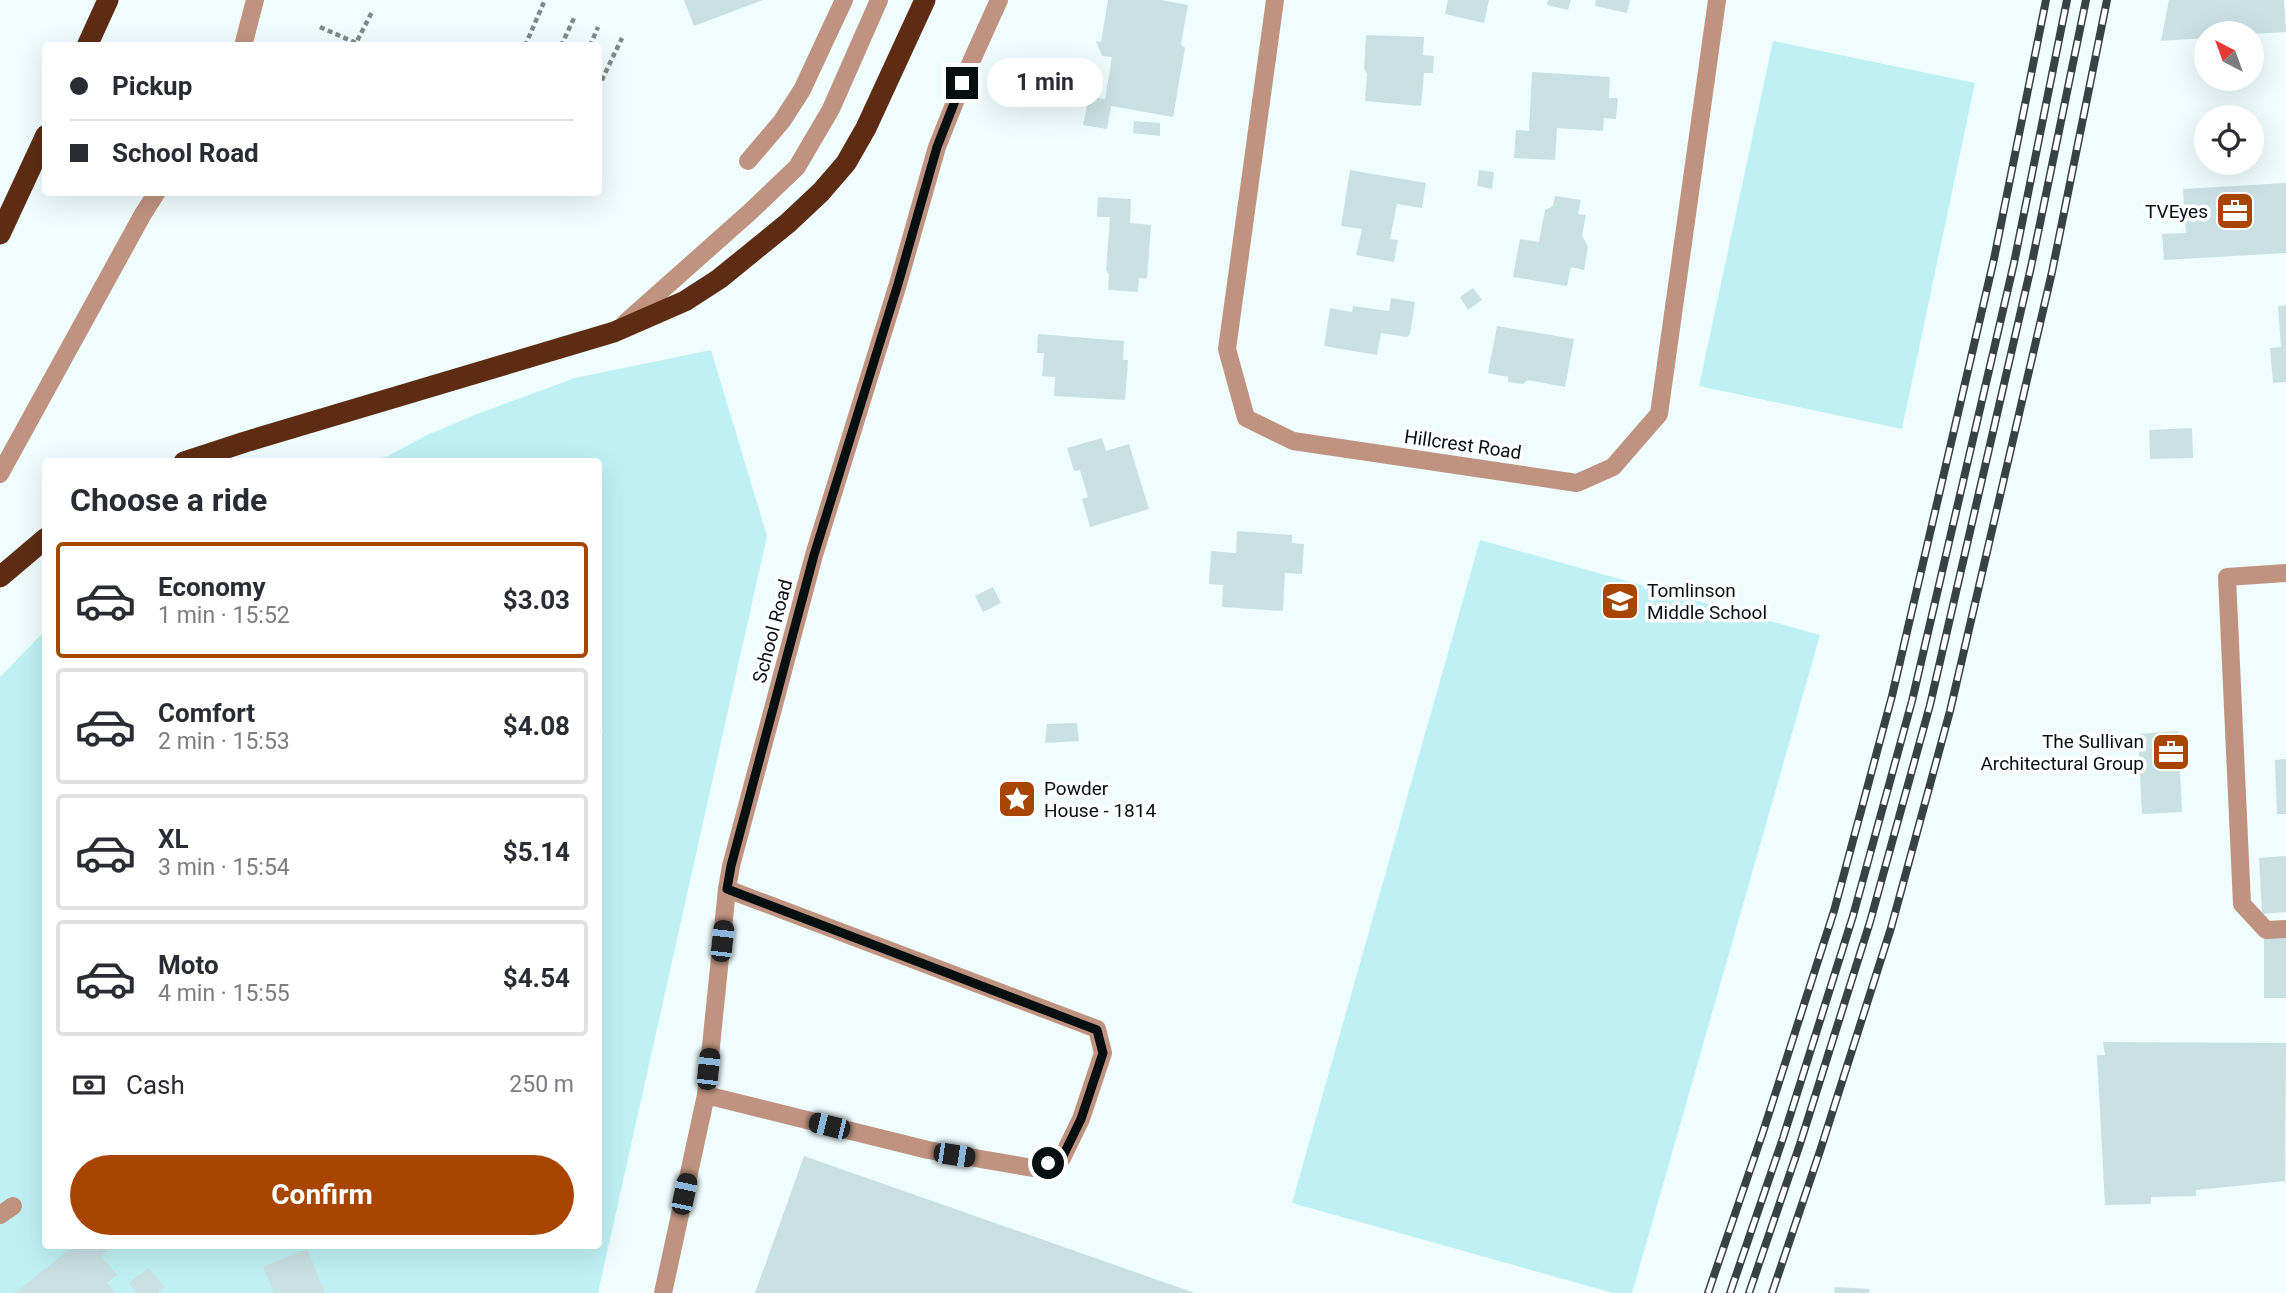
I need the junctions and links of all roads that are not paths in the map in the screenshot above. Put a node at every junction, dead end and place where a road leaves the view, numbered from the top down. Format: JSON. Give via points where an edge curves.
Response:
{"nodes":[{"id":1,"x":108,"y":0,"type":"edge"},
{"id":2,"x":255,"y":0,"type":"edge"},
{"id":3,"x":844,"y":0,"type":"edge"},
{"id":4,"x":880,"y":0,"type":"edge"},
{"id":5,"x":925,"y":0,"type":"edge"},
{"id":6,"x":999,"y":0,"type":"edge"},
{"id":7,"x":1275,"y":0,"type":"edge"},
{"id":8,"x":1717,"y":0,"type":"edge"},
{"id":9,"x":89,"y":42,"type":"edge"},
{"id":10,"x":244,"y":42,"type":"edge"},
{"id":11,"x":42,"y":144,"type":"edge"},
{"id":12,"x":748,"y":161,"type":"dead end"},
{"id":13,"x":155,"y":196,"type":"edge"},
{"id":14,"x":0,"y":234,"type":"edge"},
{"id":15,"x":614,"y":332,"type":"junction"},
{"id":16,"x":196,"y":458,"type":"edge"},
{"id":17,"x":0,"y":474,"type":"edge"},
{"id":18,"x":42,"y":541,"type":"edge"},
{"id":19,"x":2286,"y":573,"type":"edge"},
{"id":20,"x":0,"y":577,"type":"edge"},
{"id":21,"x":727,"y":889,"type":"junction"},
{"id":22,"x":2286,"y":929,"type":"edge"},
{"id":23,"x":706,"y":1095,"type":"junction"},
{"id":24,"x":663,"y":1293,"type":"edge"}],
"edges":[{"from":1,"to":9,"type":"highway"},
{"from":2,"to":10,"type":"street"},
{"from":3,"to":12,"type":"street","via":[[802,90]]},
{"from":4,"to":15,"type":"street","via":[[831,109],[797,167]]},
{"from":5,"to":15,"type":"highway","via":[[866,128],[846,163],[821,192],[708,286]]},
{"from":6,"to":21,"type":"street","name":"School Road","via":[[937,147],[814,555]]},
{"from":7,"to":8,"type":"street","name":"Hillcrest Road","via":[[1227,349],[1245,418],[1293,441],[1577,483],[1613,467],[1659,414]]},
{"from":11,"to":14,"type":"highway"},
{"from":13,"to":17,"type":"street"},
{"from":15,"to":16,"type":"highway"},
{"from":18,"to":20,"type":"highway"},
{"from":19,"to":22,"type":"street","via":[[2227,577],[2242,904],[2266,930]]},
{"from":21,"to":23,"type":"street","name":"School Road"},
{"from":21,"to":23,"type":"street","via":[[1097,1030],[1103,1053],[1081,1119],[1062,1158],[1033,1168],[928,1150]]},
{"from":23,"to":24,"type":"street","name":"School Road"}]}
